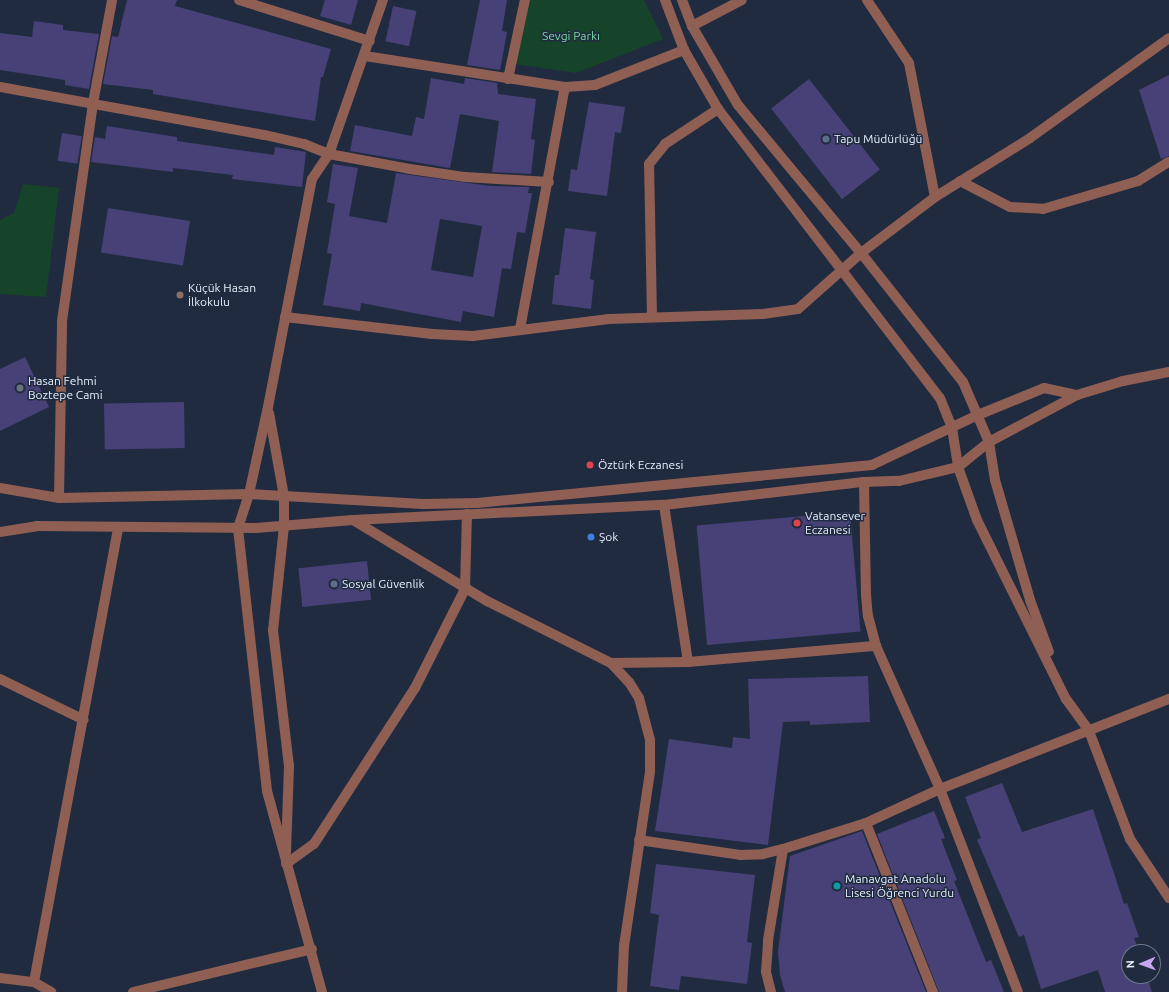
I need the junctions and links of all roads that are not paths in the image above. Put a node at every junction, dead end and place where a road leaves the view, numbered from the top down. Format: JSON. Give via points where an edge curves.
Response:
{"nodes":[{"id":1,"x":112,"y":0,"type":"edge"},
{"id":2,"x":239,"y":0,"type":"edge"},
{"id":3,"x":383,"y":0,"type":"edge"},
{"id":4,"x":525,"y":0,"type":"edge"},
{"id":5,"x":665,"y":0,"type":"edge"},
{"id":6,"x":682,"y":0,"type":"edge"},
{"id":7,"x":742,"y":0,"type":"edge"},
{"id":8,"x":867,"y":0,"type":"edge"},
{"id":9,"x":692,"y":26,"type":"junction"},
{"id":10,"x":1169,"y":38,"type":"edge"},
{"id":11,"x":370,"y":41,"type":"junction"},
{"id":12,"x":684,"y":50,"type":"junction"},
{"id":13,"x":365,"y":56,"type":"junction"},
{"id":14,"x":508,"y":79,"type":"junction"},
{"id":15,"x":0,"y":87,"type":"edge"},
{"id":16,"x":565,"y":87,"type":"junction"},
{"id":17,"x":93,"y":103,"type":"junction"},
{"id":18,"x":718,"y":110,"type":"junction"},
{"id":19,"x":329,"y":154,"type":"junction"},
{"id":20,"x":1169,"y":162,"type":"edge"},
{"id":21,"x":960,"y":181,"type":"junction"},
{"id":22,"x":549,"y":182,"type":"junction"},
{"id":23,"x":935,"y":197,"type":"junction"},
{"id":24,"x":861,"y":253,"type":"junction"},
{"id":25,"x":843,"y":270,"type":"junction"},
{"id":26,"x":285,"y":317,"type":"junction"},
{"id":27,"x":652,"y":317,"type":"junction"},
{"id":28,"x":520,"y":329,"type":"junction"},
{"id":29,"x":1169,"y":372,"type":"edge"},
{"id":30,"x":1078,"y":395,"type":"junction"},
{"id":31,"x":268,"y":408,"type":"junction"},
{"id":32,"x":978,"y":415,"type":"junction"},
{"id":33,"x":952,"y":428,"type":"junction"},
{"id":34,"x":989,"y":442,"type":"junction"},
{"id":35,"x":958,"y":467,"type":"junction"},
{"id":36,"x":0,"y":481,"type":"edge"},
{"id":37,"x":864,"y":482,"type":"junction"},
{"id":38,"x":0,"y":488,"type":"edge"},
{"id":39,"x":29,"y":494,"type":"junction"},
{"id":40,"x":249,"y":494,"type":"junction"},
{"id":41,"x":284,"y":496,"type":"junction"},
{"id":42,"x":59,"y":498,"type":"junction"},
{"id":43,"x":664,"y":505,"type":"junction"},
{"id":44,"x":467,"y":514,"type":"junction"},
{"id":45,"x":353,"y":520,"type":"junction"},
{"id":46,"x":284,"y":526,"type":"junction"},
{"id":47,"x":118,"y":528,"type":"junction"},
{"id":48,"x":238,"y":528,"type":"junction"},
{"id":49,"x":0,"y":532,"type":"edge"},
{"id":50,"x":465,"y":589,"type":"junction"},
{"id":51,"x":876,"y":646,"type":"junction"},
{"id":52,"x":688,"y":662,"type":"junction"},
{"id":53,"x":610,"y":663,"type":"junction"},
{"id":54,"x":0,"y":679,"type":"edge"},
{"id":55,"x":1066,"y":699,"type":"junction"},
{"id":56,"x":1169,"y":700,"type":"edge"},
{"id":57,"x":84,"y":720,"type":"junction"},
{"id":58,"x":1089,"y":731,"type":"junction"},
{"id":59,"x":940,"y":789,"type":"junction"},
{"id":60,"x":866,"y":823,"type":"junction"},
{"id":61,"x":639,"y":840,"type":"junction"},
{"id":62,"x":783,"y":849,"type":"junction"},
{"id":63,"x":286,"y":864,"type":"junction"},
{"id":64,"x":1169,"y":898,"type":"edge"},
{"id":65,"x":312,"y":949,"type":"junction"},
{"id":66,"x":0,"y":978,"type":"edge"},
{"id":67,"x":34,"y":982,"type":"junction"},
{"id":68,"x":51,"y":992,"type":"edge"},
{"id":69,"x":133,"y":992,"type":"edge"},
{"id":70,"x":322,"y":992,"type":"edge"},
{"id":71,"x":622,"y":992,"type":"edge"},
{"id":72,"x":771,"y":992,"type":"edge"},
{"id":73,"x":933,"y":992,"type":"edge"},
{"id":74,"x":1018,"y":992,"type":"edge"}],
"edges":[{"from":1,"to":17,"type":"street"},
{"from":2,"to":11,"type":"street"},
{"from":3,"to":11,"type":"street"},
{"from":4,"to":14,"type":"street"},
{"from":5,"to":12,"type":"street"},
{"from":6,"to":9,"type":"street"},
{"from":7,"to":9,"type":"street"},
{"from":8,"to":23,"type":"street","via":[[909,63]]},
{"from":9,"to":24,"type":"street","via":[[738,105]]},
{"from":10,"to":21,"type":"street","via":[[1030,138]]},
{"from":11,"to":13,"type":"street"},
{"from":12,"to":16,"type":"street","via":[[595,85]]},
{"from":12,"to":18,"type":"street"},
{"from":13,"to":14,"type":"street"},
{"from":13,"to":19,"type":"street"},
{"from":14,"to":16,"type":"street"},
{"from":15,"to":17,"type":"street"},
{"from":16,"to":22,"type":"street"},
{"from":17,"to":19,"type":"street","via":[[265,135],[304,144]]},
{"from":17,"to":42,"type":"street","via":[[62,321]]},
{"from":18,"to":25,"type":"street"},
{"from":18,"to":27,"type":"street","via":[[665,144],[649,164]]},
{"from":19,"to":22,"type":"street","via":[[465,177]]},
{"from":19,"to":26,"type":"street","via":[[312,179]]},
{"from":20,"to":21,"type":"street","via":[[1138,181],[1043,209],[1010,207]]},
{"from":21,"to":23,"type":"street"},
{"from":22,"to":28,"type":"street"},
{"from":23,"to":24,"type":"street"},
{"from":24,"to":25,"type":"street"},
{"from":24,"to":32,"type":"street","via":[[963,382]]},
{"from":25,"to":27,"type":"street","via":[[798,309],[762,314]]},
{"from":25,"to":33,"type":"street","via":[[940,398]]},
{"from":26,"to":28,"type":"street","via":[[432,334],[473,336]]},
{"from":26,"to":31,"type":"street"},
{"from":27,"to":28,"type":"street"},
{"from":29,"to":30,"type":"street","via":[[1123,380]]},
{"from":30,"to":32,"type":"street","via":[[1044,388]]},
{"from":30,"to":34,"type":"street"},
{"from":31,"to":40,"type":"street"},
{"from":31,"to":41,"type":"street"},
{"from":32,"to":33,"type":"street"},
{"from":32,"to":34,"type":"street"},
{"from":33,"to":35,"type":"street"},
{"from":33,"to":41,"type":"street","via":[[872,465],[864,466],[477,503],[423,504]]},
{"from":34,"to":35,"type":"street"},
{"from":34,"to":55,"type":"street","via":[[995,480],[1030,600]]},
{"from":35,"to":37,"type":"street","via":[[899,481]]},
{"from":35,"to":55,"type":"street","via":[[977,520]]},
{"from":36,"to":39,"type":"street"},
{"from":37,"to":43,"type":"street"},
{"from":37,"to":51,"type":"street","via":[[866,595],[868,616]]},
{"from":38,"to":39,"type":"street"},
{"from":39,"to":42,"type":"street"},
{"from":40,"to":41,"type":"street"},
{"from":40,"to":42,"type":"street"},
{"from":40,"to":48,"type":"street"},
{"from":41,"to":46,"type":"street"},
{"from":43,"to":44,"type":"street"},
{"from":43,"to":52,"type":"street"},
{"from":44,"to":45,"type":"street"},
{"from":44,"to":50,"type":"street"},
{"from":45,"to":46,"type":"street"},
{"from":45,"to":50,"type":"street"},
{"from":46,"to":48,"type":"street"},
{"from":46,"to":63,"type":"street","via":[[273,630],[289,766]]},
{"from":47,"to":48,"type":"street"},
{"from":47,"to":49,"type":"street","via":[[37,526]]},
{"from":47,"to":57,"type":"street"},
{"from":48,"to":63,"type":"street","via":[[267,791]]},
{"from":50,"to":53,"type":"street"},
{"from":50,"to":63,"type":"street","via":[[415,688],[314,844]]},
{"from":51,"to":52,"type":"street"},
{"from":51,"to":59,"type":"street"},
{"from":52,"to":53,"type":"street"},
{"from":53,"to":61,"type":"street","via":[[629,682],[639,698],[646,718],[650,772]]},
{"from":54,"to":57,"type":"street"},
{"from":55,"to":58,"type":"street"},
{"from":56,"to":58,"type":"street"},
{"from":57,"to":67,"type":"street"},
{"from":58,"to":59,"type":"street"},
{"from":58,"to":64,"type":"street","via":[[1130,839]]},
{"from":59,"to":60,"type":"street"},
{"from":59,"to":74,"type":"street"},
{"from":60,"to":62,"type":"street"},
{"from":60,"to":73,"type":"street"},
{"from":61,"to":62,"type":"street","via":[[740,854],[763,854]]},
{"from":61,"to":71,"type":"street","via":[[624,945]]},
{"from":62,"to":72,"type":"street","via":[[768,940],[766,972]]},
{"from":63,"to":65,"type":"street"},
{"from":65,"to":69,"type":"street"},
{"from":65,"to":70,"type":"street"},
{"from":66,"to":67,"type":"street"},
{"from":67,"to":68,"type":"street"}]}
